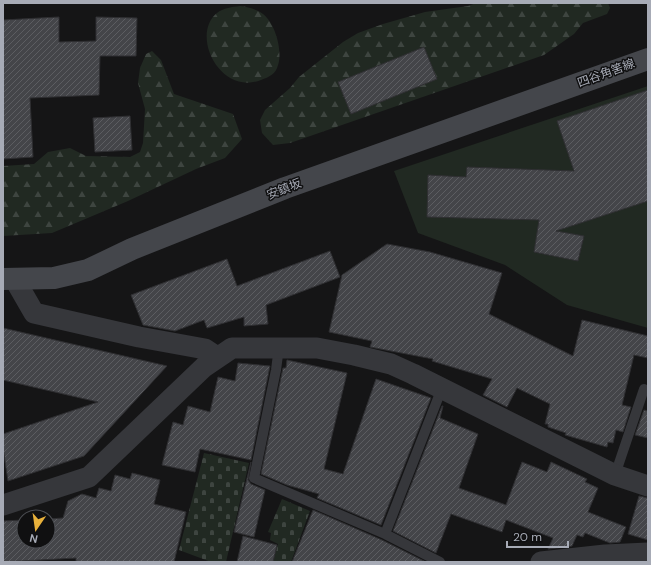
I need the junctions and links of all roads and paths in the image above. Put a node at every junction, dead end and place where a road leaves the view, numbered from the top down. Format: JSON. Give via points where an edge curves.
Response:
{"nodes":[{"id":1,"x":648,"y":59,"type":"edge"},
{"id":2,"x":564,"y":88,"type":"joint"},
{"id":3,"x":9,"y":280,"type":"edge"},
{"id":4,"x":279,"y":347,"type":"junction"},
{"id":5,"x":217,"y":357,"type":"junction"},
{"id":6,"x":442,"y":388,"type":"junction"},
{"id":7,"x":644,"y":389,"type":"dead end"},
{"id":8,"x":615,"y":476,"type":"junction"},
{"id":9,"x":648,"y":486,"type":"edge"},
{"id":10,"x":3,"y":504,"type":"edge"},
{"id":11,"x":385,"y":534,"type":"junction"},
{"id":12,"x":648,"y":553,"type":"edge"},
{"id":13,"x":440,"y":562,"type":"edge"},
{"id":14,"x":541,"y":562,"type":"edge"}],
"edges":[{"from":1,"to":2,"type":"main road","name":"四谷角筈線"},
{"from":2,"to":3,"type":"main road","name":"安鎮坂","via":[[285,188],[132,249],[88,270],[54,278]]},
{"from":3,"to":5,"type":"street","via":[[34,313],[206,349]]},
{"from":4,"to":5,"type":"street","via":[[232,348]]},
{"from":4,"to":6,"type":"street","via":[[317,348],[391,364]]},
{"from":4,"to":11,"type":"lane","via":[[254,478]]},
{"from":5,"to":10,"type":"street","via":[[89,478]]},
{"from":6,"to":8,"type":"street"},
{"from":6,"to":11,"type":"lane"},
{"from":7,"to":8,"type":"lane"},
{"from":8,"to":9,"type":"street"},
{"from":11,"to":13,"type":"lane"},
{"from":12,"to":14,"type":"street"}]}
